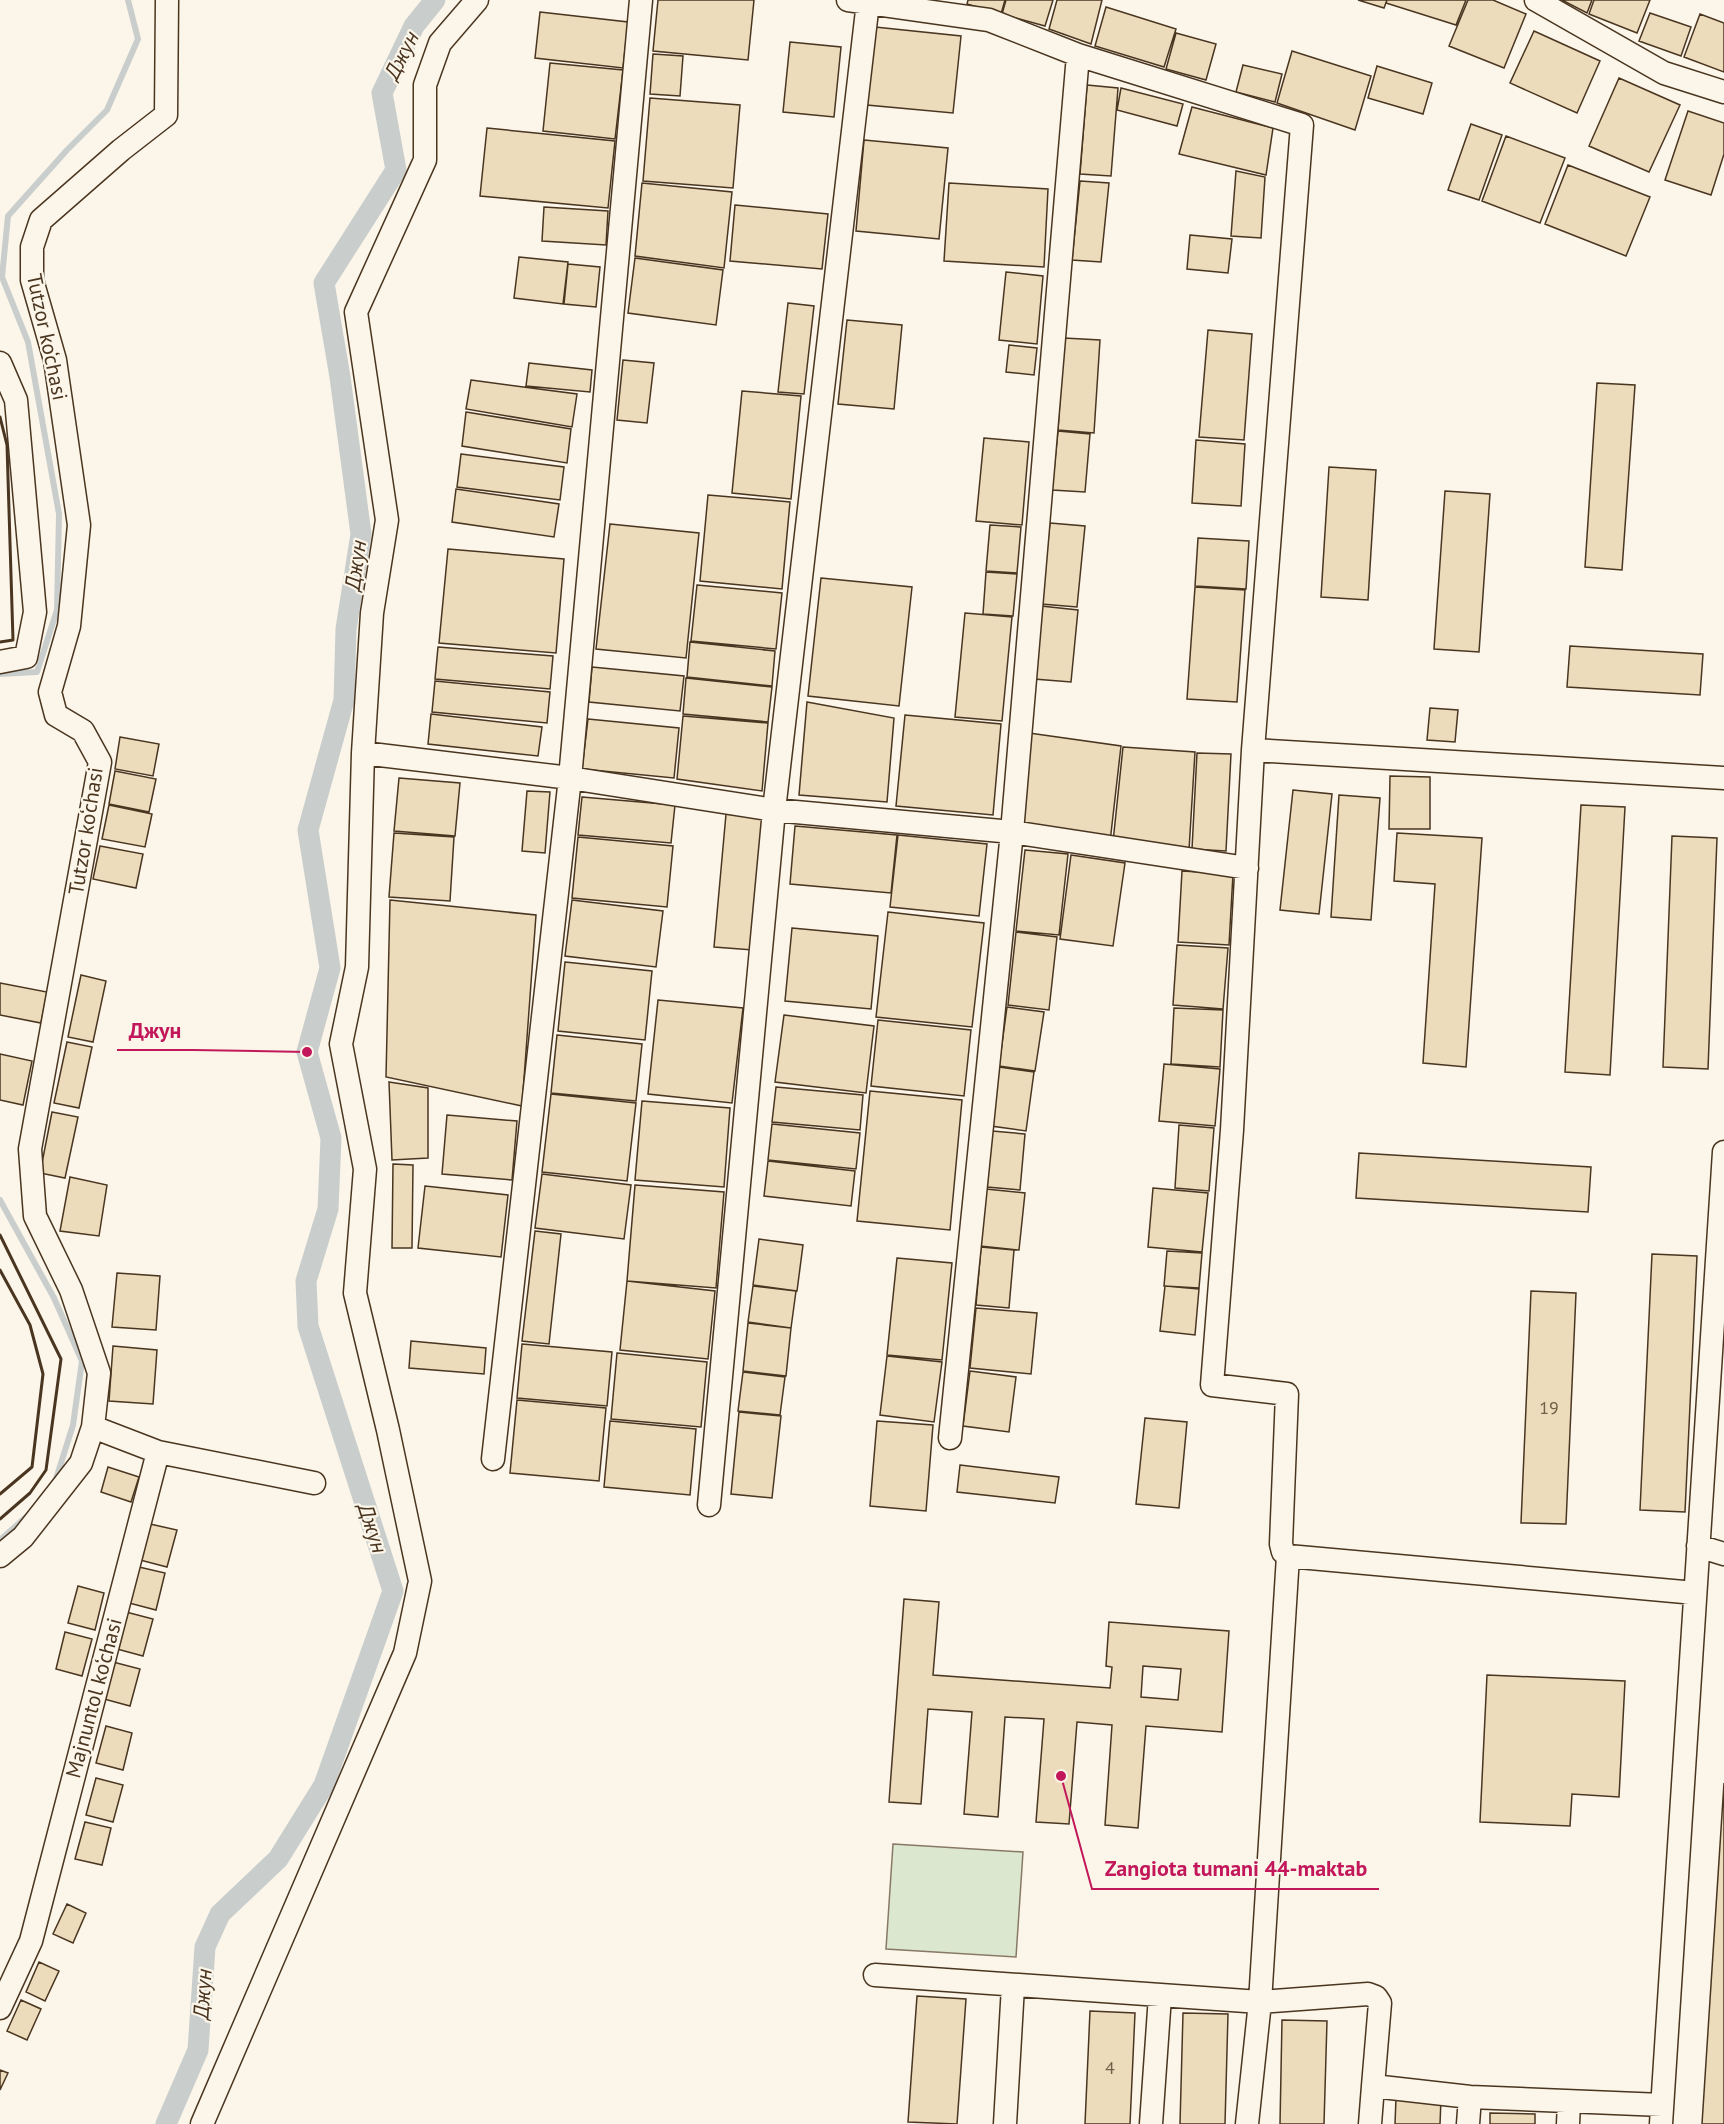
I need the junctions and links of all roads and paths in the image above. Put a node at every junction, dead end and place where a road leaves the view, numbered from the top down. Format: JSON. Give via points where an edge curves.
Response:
{"nodes":[{"id":1,"x":167,"y":0,"type":"edge"},
{"id":2,"x":477,"y":0,"type":"edge"},
{"id":3,"x":641,"y":0,"type":"edge"},
{"id":4,"x":1536,"y":0,"type":"edge"},
{"id":5,"x":858,"y":1,"type":"edge"},
{"id":6,"x":1078,"y":55,"type":"junction"},
{"id":7,"x":1724,"y":92,"type":"edge"},
{"id":8,"x":0,"y":363,"type":"edge"},
{"id":9,"x":0,"y":662,"type":"edge"},
{"id":10,"x":1253,"y":750,"type":"junction"},
{"id":11,"x":363,"y":753,"type":"junction"},
{"id":12,"x":570,"y":778,"type":"junction"},
{"id":13,"x":1724,"y":778,"type":"edge"},
{"id":14,"x":774,"y":810,"type":"junction"},
{"id":15,"x":1012,"y":832,"type":"junction"},
{"id":16,"x":1247,"y":868,"type":"junction"},
{"id":17,"x":1724,"y":1152,"type":"edge"},
{"id":18,"x":93,"y":1426,"type":"junction"},
{"id":19,"x":950,"y":1438,"type":"dead end"},
{"id":20,"x":158,"y":1452,"type":"junction"},
{"id":21,"x":493,"y":1459,"type":"dead end"},
{"id":22,"x":314,"y":1483,"type":"dead end"},
{"id":23,"x":709,"y":1504,"type":"dead end"},
{"id":24,"x":1698,"y":1546,"type":"junction"},
{"id":25,"x":1724,"y":1554,"type":"edge"},
{"id":26,"x":0,"y":1556,"type":"edge"},
{"id":27,"x":1288,"y":1556,"type":"junction"},
{"id":28,"x":1695,"y":1593,"type":"junction"},
{"id":29,"x":875,"y":1975,"type":"dead end"},
{"id":30,"x":1013,"y":1986,"type":"junction"},
{"id":31,"x":1160,"y":1996,"type":"junction"},
{"id":32,"x":1260,"y":2002,"type":"junction"},
{"id":33,"x":0,"y":2007,"type":"edge"},
{"id":34,"x":1373,"y":2086,"type":"junction"},
{"id":35,"x":1470,"y":2097,"type":"junction"},
{"id":36,"x":1569,"y":2113,"type":"edge"},
{"id":37,"x":1662,"y":2115,"type":"edge"},
{"id":38,"x":202,"y":2124,"type":"edge"},
{"id":39,"x":1005,"y":2124,"type":"edge"},
{"id":40,"x":1150,"y":2124,"type":"edge"},
{"id":41,"x":1246,"y":2124,"type":"edge"},
{"id":42,"x":1370,"y":2124,"type":"edge"},
{"id":43,"x":1468,"y":2124,"type":"edge"}],
"edges":[{"from":1,"to":18,"type":"street","name":"Tutzor ko‘chasi","via":[[166,115],[41,220],[32,247],[32,280],[55,360],[80,525],[69,626],[50,692],[56,715],[83,730],[100,762],[30,1149],[35,1216],[71,1290],[99,1373]]},
{"from":2,"to":11,"type":"street","via":[[440,43],[425,85],[425,160],[356,312],[387,520],[372,613]]},
{"from":3,"to":12,"type":"street"},
{"from":4,"to":7,"type":"street","via":[[1664,73]]},
{"from":5,"to":6,"type":"street","via":[[989,20]]},
{"from":5,"to":14,"type":"street"},
{"from":6,"to":10,"type":"street","via":[[1302,125]]},
{"from":6,"to":15,"type":"street"},
{"from":8,"to":9,"type":"street","via":[[16,400],[35,612],[26,657]]},
{"from":10,"to":13,"type":"street"},
{"from":10,"to":16,"type":"street"},
{"from":11,"to":12,"type":"street"},
{"from":11,"to":38,"type":"street","via":[[357,967],[341,1044],[365,1169],[355,1293],[420,1581],[405,1653]]},
{"from":12,"to":14,"type":"street"},
{"from":12,"to":21,"type":"street"},
{"from":14,"to":15,"type":"street"},
{"from":14,"to":23,"type":"street"},
{"from":15,"to":16,"type":"street"},
{"from":15,"to":19,"type":"street"},
{"from":16,"to":27,"type":"street","via":[[1212,1385],[1287,1394],[1281,1544]]},
{"from":17,"to":24,"type":"street"},
{"from":18,"to":20,"type":"street"},
{"from":18,"to":26,"type":"street","name":"Tutzor ko‘chasi","via":[[81,1463],[23,1537]]},
{"from":20,"to":22,"type":"street"},
{"from":20,"to":33,"type":"street","name":"Majnuntol ko‘chasi","via":[[31,1941]]},
{"from":24,"to":25,"type":"street"},
{"from":24,"to":28,"type":"street"},
{"from":27,"to":28,"type":"street"},
{"from":27,"to":32,"type":"street"},
{"from":28,"to":37,"type":"street"},
{"from":29,"to":30,"type":"street"},
{"from":30,"to":31,"type":"street"},
{"from":30,"to":39,"type":"street"},
{"from":31,"to":32,"type":"street"},
{"from":31,"to":40,"type":"street"},
{"from":32,"to":34,"type":"street","via":[[1368,1994],[1376,1997],[1380,2003]]},
{"from":32,"to":41,"type":"street"},
{"from":34,"to":35,"type":"street"},
{"from":34,"to":42,"type":"street"},
{"from":35,"to":36,"type":"street"},
{"from":35,"to":43,"type":"street"},
{"from":36,"to":37,"type":"street"}]}
